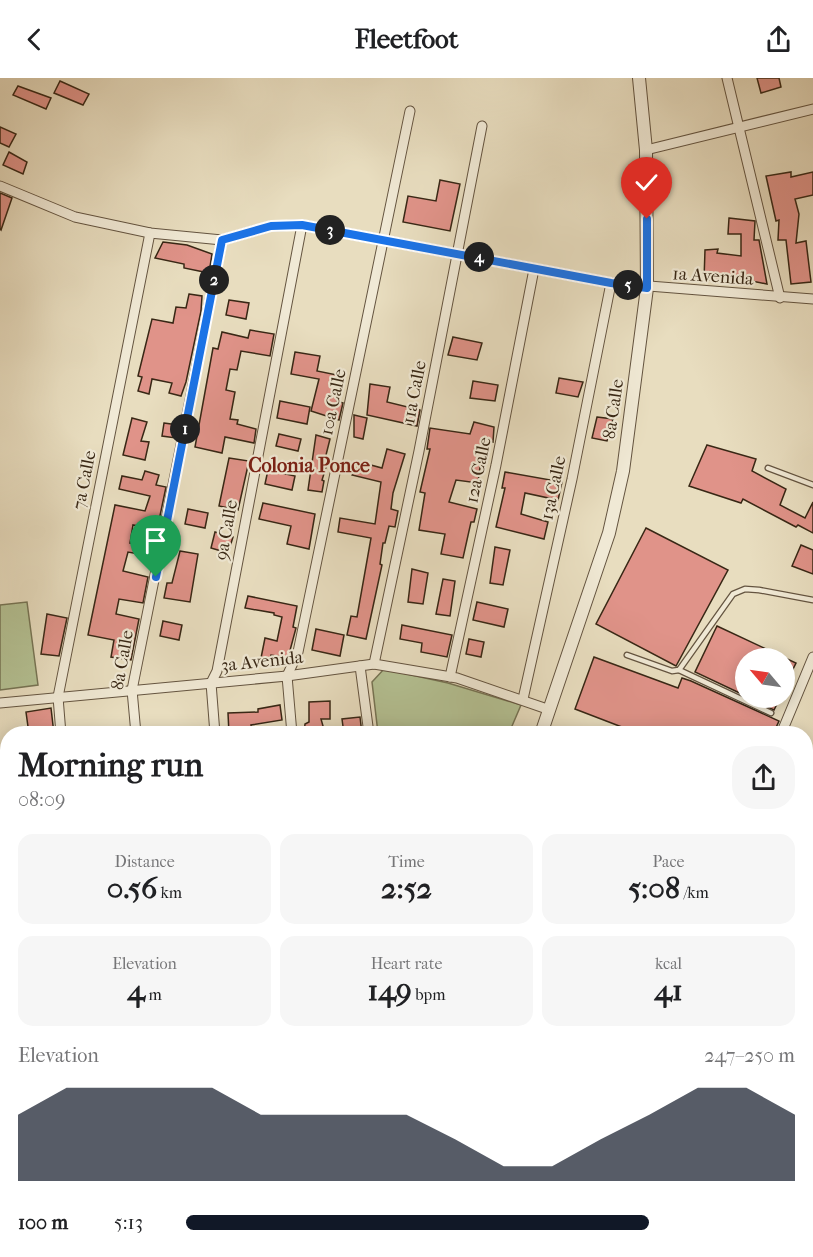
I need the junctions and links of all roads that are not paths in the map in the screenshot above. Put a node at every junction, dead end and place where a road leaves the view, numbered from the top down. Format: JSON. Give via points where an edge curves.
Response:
{"nodes":[{"id":1,"x":639,"y":78,"type":"edge"},
{"id":2,"x":728,"y":78,"type":"edge"},
{"id":3,"x":813,"y":109,"type":"edge"},
{"id":4,"x":410,"y":111,"type":"dead end"},
{"id":5,"x":482,"y":126,"type":"dead end"},
{"id":6,"x":739,"y":127,"type":"junction"},
{"id":7,"x":646,"y":150,"type":"junction"},
{"id":8,"x":0,"y":186,"type":"edge"},
{"id":9,"x":302,"y":225,"type":"junction"},
{"id":10,"x":150,"y":233,"type":"junction"},
{"id":11,"x":222,"y":240,"type":"junction"},
{"id":12,"x":383,"y":240,"type":"junction"},
{"id":13,"x":457,"y":253,"type":"junction"},
{"id":14,"x":534,"y":269,"type":"junction"},
{"id":15,"x":611,"y":283,"type":"junction"},
{"id":16,"x":647,"y":288,"type":"junction"},
{"id":17,"x":780,"y":298,"type":"junction"},
{"id":18,"x":813,"y":299,"type":"edge"},
{"id":19,"x":768,"y":468,"type":"dead end"},
{"id":20,"x":813,"y":485,"type":"edge"},
{"id":21,"x":813,"y":600,"type":"edge"},
{"id":22,"x":627,"y":655,"type":"dead end"},
{"id":23,"x":813,"y":657,"type":"edge"},
{"id":24,"x":374,"y":664,"type":"junction"},
{"id":25,"x":360,"y":666,"type":"junction"},
{"id":26,"x":679,"y":670,"type":"junction"},
{"id":27,"x":287,"y":676,"type":"junction"},
{"id":28,"x":450,"y":677,"type":"junction"},
{"id":29,"x":211,"y":682,"type":"junction"},
{"id":30,"x":132,"y":690,"type":"junction"},
{"id":31,"x":58,"y":697,"type":"junction"},
{"id":32,"x":523,"y":699,"type":"junction"},
{"id":33,"x":0,"y":703,"type":"edge"},
{"id":34,"x":550,"y":710,"type":"junction"},
{"id":35,"x":771,"y":713,"type":"dead end"},
{"id":36,"x":60,"y":726,"type":"edge"},
{"id":37,"x":135,"y":726,"type":"edge"},
{"id":38,"x":214,"y":726,"type":"edge"},
{"id":39,"x":291,"y":726,"type":"edge"},
{"id":40,"x":368,"y":726,"type":"edge"},
{"id":41,"x":544,"y":726,"type":"edge"},
{"id":42,"x":784,"y":726,"type":"edge"}],
"edges":[{"from":1,"to":7,"type":"street","name":"8a Calle"},
{"from":2,"to":6,"type":"street"},
{"from":3,"to":6,"type":"street"},
{"from":4,"to":12,"type":"street","name":"10a Calle"},
{"from":5,"to":13,"type":"street","name":"11a Calle"},
{"from":6,"to":7,"type":"street"},
{"from":6,"to":17,"type":"street"},
{"from":7,"to":16,"type":"street","name":"8a Calle"},
{"from":8,"to":10,"type":"street","name":"1a Avenida","via":[[75,217]]},
{"from":9,"to":11,"type":"street","name":"1a Avenida","via":[[271,226]]},
{"from":9,"to":12,"type":"street","name":"1a Avenida"},
{"from":9,"to":29,"type":"street","name":"9a Calle","via":[[217,671]]},
{"from":10,"to":11,"type":"street","name":"1a Avenida"},
{"from":10,"to":31,"type":"street","name":"7a Calle"},
{"from":11,"to":30,"type":"street","name":"8a Calle"},
{"from":12,"to":13,"type":"street","name":"1a Avenida"},
{"from":12,"to":27,"type":"street","name":"10a Calle","via":[[298,652]]},
{"from":13,"to":14,"type":"street","name":"1a Avenida"},
{"from":13,"to":24,"type":"street","name":"11a Calle"},
{"from":14,"to":15,"type":"street","name":"1a Avenida"},
{"from":14,"to":28,"type":"street","name":"12a Calle"},
{"from":15,"to":16,"type":"street","name":"1a Avenida"},
{"from":15,"to":32,"type":"street","name":"13a Calle"},
{"from":16,"to":17,"type":"street","name":"1a Avenida"},
{"from":16,"to":34,"type":"street","name":"8a Calle","via":[[623,471],[609,533]]},
{"from":17,"to":18,"type":"street","name":"1a Avenida"},
{"from":19,"to":20,"type":"lane"},
{"from":21,"to":26,"type":"lane","via":[[759,590],[745,589],[733,594]]},
{"from":22,"to":26,"type":"lane"},
{"from":23,"to":42,"type":"street"},
{"from":24,"to":25,"type":"street","name":"3a Avenida"},
{"from":24,"to":28,"type":"street","name":"3a Avenida"},
{"from":25,"to":27,"type":"street","name":"3a Avenida"},
{"from":25,"to":40,"type":"street"},
{"from":26,"to":35,"type":"lane"},
{"from":27,"to":29,"type":"street","name":"3a Avenida"},
{"from":27,"to":39,"type":"street","name":"10a Calle"},
{"from":28,"to":32,"type":"street","name":"3a Avenida"},
{"from":29,"to":30,"type":"street","name":"3a Avenida"},
{"from":29,"to":38,"type":"street","name":"9a Calle"},
{"from":30,"to":31,"type":"street","name":"3a Avenida"},
{"from":30,"to":37,"type":"street","name":"8a Calle"},
{"from":31,"to":33,"type":"street","name":"3a Avenida"},
{"from":31,"to":36,"type":"street","name":"7a Calle"},
{"from":32,"to":34,"type":"street","name":"3a Avenida"},
{"from":34,"to":41,"type":"street","name":"8a Calle"}]}
